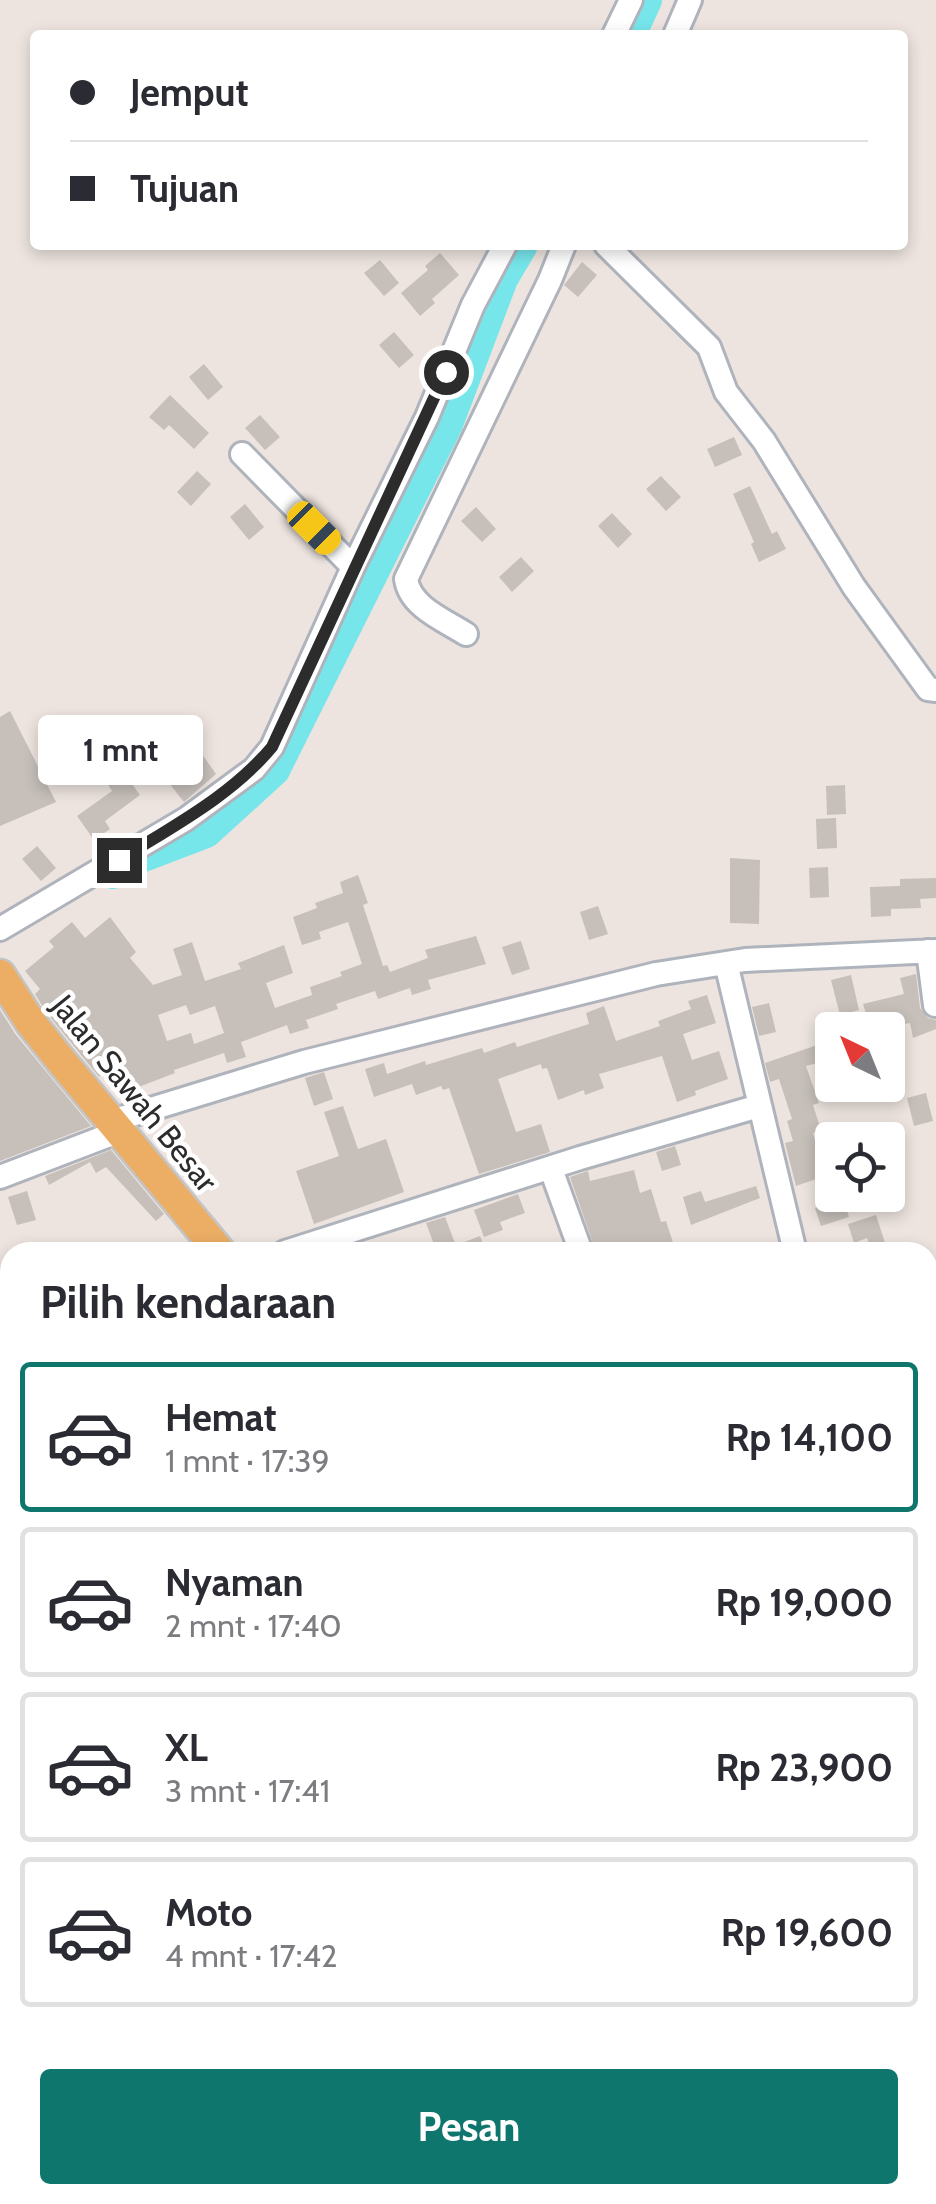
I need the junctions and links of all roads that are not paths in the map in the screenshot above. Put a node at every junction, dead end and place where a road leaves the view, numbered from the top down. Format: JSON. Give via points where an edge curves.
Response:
{"nodes":[{"id":1,"x":630,"y":0,"type":"edge"},
{"id":2,"x":690,"y":0,"type":"edge"},
{"id":3,"x":616,"y":30,"type":"edge"},
{"id":4,"x":677,"y":30,"type":"edge"},
{"id":5,"x":502,"y":250,"type":"edge"},
{"id":6,"x":562,"y":250,"type":"edge"},
{"id":7,"x":611,"y":250,"type":"edge"},
{"id":8,"x":242,"y":454,"type":"dead end"},
{"id":9,"x":353,"y":567,"type":"junction"},
{"id":10,"x":466,"y":634,"type":"dead end"},
{"id":11,"x":936,"y":690,"type":"edge"},
{"id":12,"x":0,"y":929,"type":"edge"},
{"id":13,"x":932,"y":951,"type":"edge"},
{"id":14,"x":726,"y":963,"type":"junction"},
{"id":15,"x":1,"y":976,"type":"edge"},
{"id":16,"x":935,"y":1005,"type":"edge"},
{"id":17,"x":759,"y":1106,"type":"junction"},
{"id":18,"x":116,"y":1126,"type":"junction"},
{"id":19,"x":551,"y":1169,"type":"junction"},
{"id":20,"x":0,"y":1178,"type":"edge"},
{"id":21,"x":212,"y":1242,"type":"edge"},
{"id":22,"x":318,"y":1242,"type":"edge"},
{"id":23,"x":577,"y":1242,"type":"edge"},
{"id":24,"x":793,"y":1242,"type":"edge"}],
"edges":[{"from":1,"to":3,"type":"street"},
{"from":2,"to":4,"type":"street"},
{"from":5,"to":9,"type":"street"},
{"from":6,"to":10,"type":"street","via":[[406,579],[414,600]]},
{"from":7,"to":11,"type":"street","via":[[709,347],[726,392],[854,587],[928,689]]},
{"from":8,"to":9,"type":"street"},
{"from":9,"to":12,"type":"street","via":[[272,747],[254,768],[186,819]]},
{"from":13,"to":14,"type":"street"},
{"from":13,"to":16,"type":"street"},
{"from":14,"to":17,"type":"street"},
{"from":14,"to":18,"type":"street","via":[[514,1008],[238,1080]]},
{"from":15,"to":18,"type":"main road","name":"Jalan Sawah Besar"},
{"from":17,"to":19,"type":"street"},
{"from":17,"to":24,"type":"street"},
{"from":18,"to":20,"type":"street"},
{"from":18,"to":21,"type":"main road","name":"Jalan Sawah Besar"},
{"from":19,"to":22,"type":"street"},
{"from":19,"to":23,"type":"street"}]}
